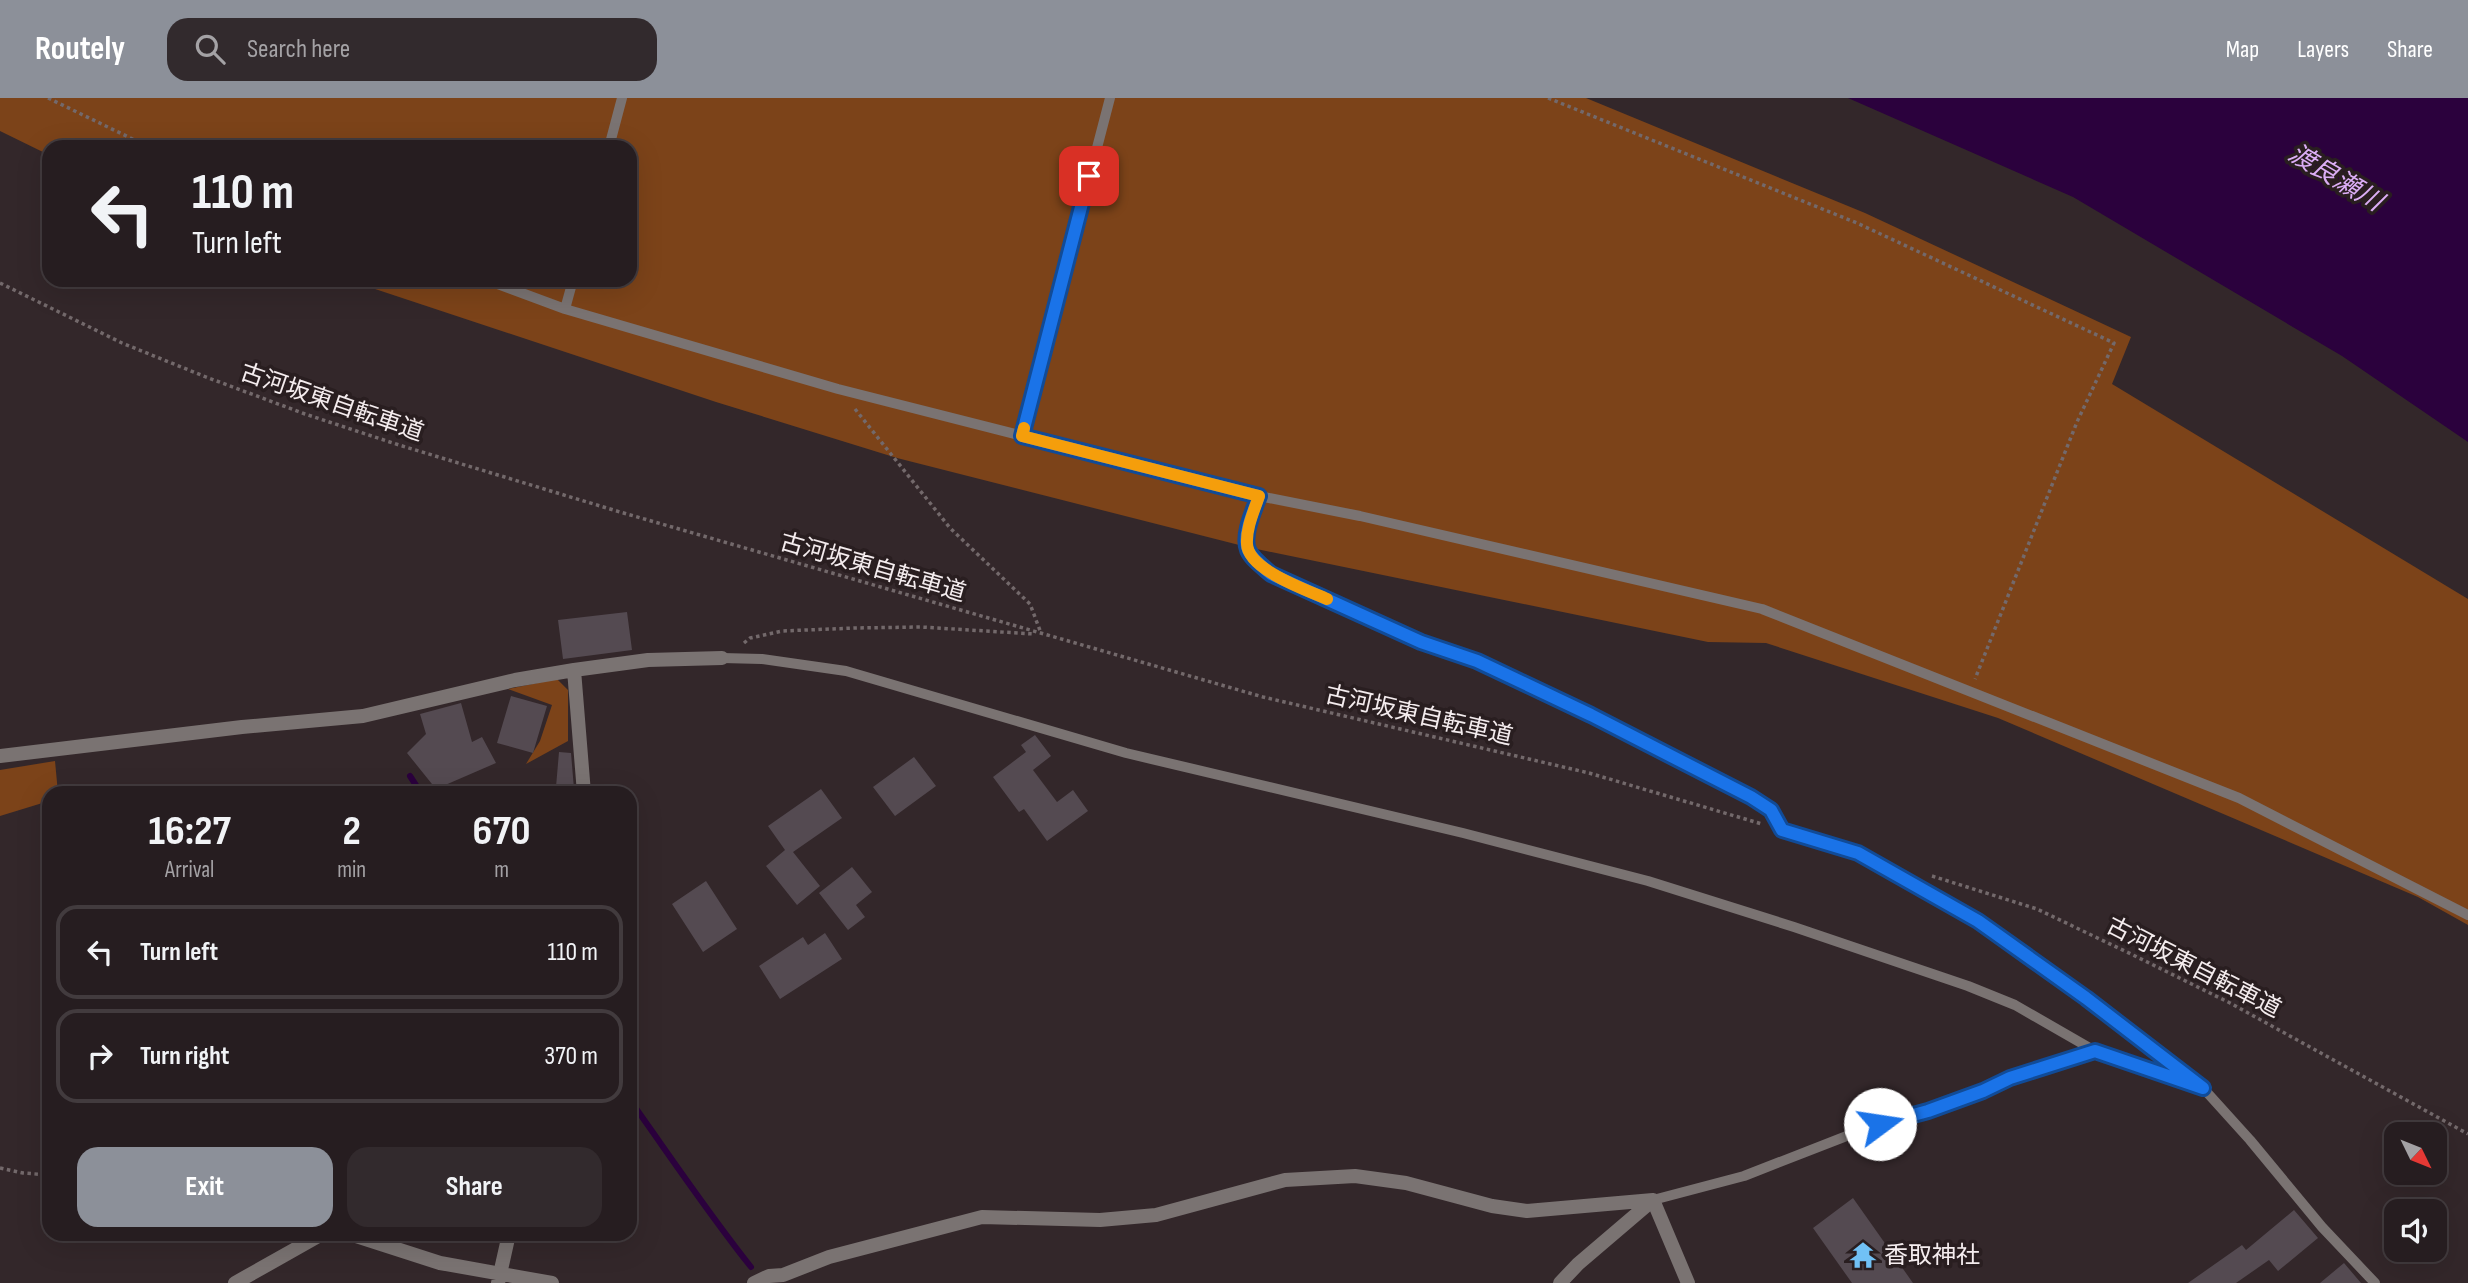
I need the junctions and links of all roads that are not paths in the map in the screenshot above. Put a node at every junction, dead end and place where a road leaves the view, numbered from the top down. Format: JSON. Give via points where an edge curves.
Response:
{"nodes":[{"id":1,"x":622,"y":98,"type":"edge"},
{"id":2,"x":1110,"y":98,"type":"edge"},
{"id":3,"x":611,"y":140,"type":"edge"},
{"id":4,"x":506,"y":287,"type":"edge"},
{"id":5,"x":571,"y":287,"type":"edge"},
{"id":6,"x":565,"y":309,"type":"junction"},
{"id":7,"x":1022,"y":436,"type":"junction"},
{"id":8,"x":1259,"y":496,"type":"junction"},
{"id":9,"x":722,"y":659,"type":"joint"},
{"id":10,"x":574,"y":670,"type":"junction"},
{"id":11,"x":0,"y":756,"type":"edge"},
{"id":12,"x":583,"y":786,"type":"edge"},
{"id":13,"x":2468,"y":915,"type":"edge"},
{"id":14,"x":2095,"y":1051,"type":"junction"},
{"id":15,"x":2203,"y":1088,"type":"junction"},
{"id":16,"x":1653,"y":1200,"type":"junction"},
{"id":17,"x":310,"y":1241,"type":"edge"},
{"id":18,"x":372,"y":1241,"type":"edge"},
{"id":19,"x":508,"y":1241,"type":"edge"},
{"id":20,"x":500,"y":1279,"type":"edge"},
{"id":21,"x":786,"y":1279,"type":"edge"},
{"id":22,"x":235,"y":1283,"type":"edge"},
{"id":23,"x":552,"y":1283,"type":"edge"},
{"id":24,"x":754,"y":1283,"type":"edge"},
{"id":25,"x":1560,"y":1283,"type":"edge"},
{"id":26,"x":1688,"y":1283,"type":"edge"},
{"id":27,"x":2375,"y":1283,"type":"edge"}],
"edges":[{"from":1,"to":3,"type":"lane"},
{"from":2,"to":7,"type":"lane"},
{"from":4,"to":6,"type":"lane"},
{"from":5,"to":6,"type":"lane"},
{"from":6,"to":7,"type":"lane","via":[[838,389]]},
{"from":7,"to":8,"type":"lane"},
{"from":8,"to":13,"type":"lane","via":[[1762,609],[2239,798]]},
{"from":8,"to":15,"type":"lane","via":[[1247,547],[1271,574],[1591,715],[1751,797],[1771,810],[1782,830],[1858,853],[1978,921]]},
{"from":9,"to":10,"type":"street","via":[[648,660]]},
{"from":9,"to":14,"type":"lane","via":[[791,661],[846,671],[1126,753],[1648,881],[1968,986],[2015,1005]]},
{"from":10,"to":11,"type":"street","via":[[363,716]]},
{"from":10,"to":12,"type":"street"},
{"from":14,"to":15,"type":"lane"},
{"from":14,"to":16,"type":"lane","via":[[1880,1124],[1744,1177]]},
{"from":15,"to":27,"type":"lane"},
{"from":16,"to":21,"type":"street","via":[[1527,1211],[1355,1176],[1286,1180],[1156,1215],[1100,1220],[982,1217],[829,1257]]},
{"from":16,"to":25,"type":"street"},
{"from":16,"to":26,"type":"street"},
{"from":17,"to":22,"type":"street"},
{"from":18,"to":20,"type":"street"},
{"from":19,"to":20,"type":"street"},
{"from":20,"to":23,"type":"street"},
{"from":21,"to":24,"type":"street","via":[[769,1276]]}]}
